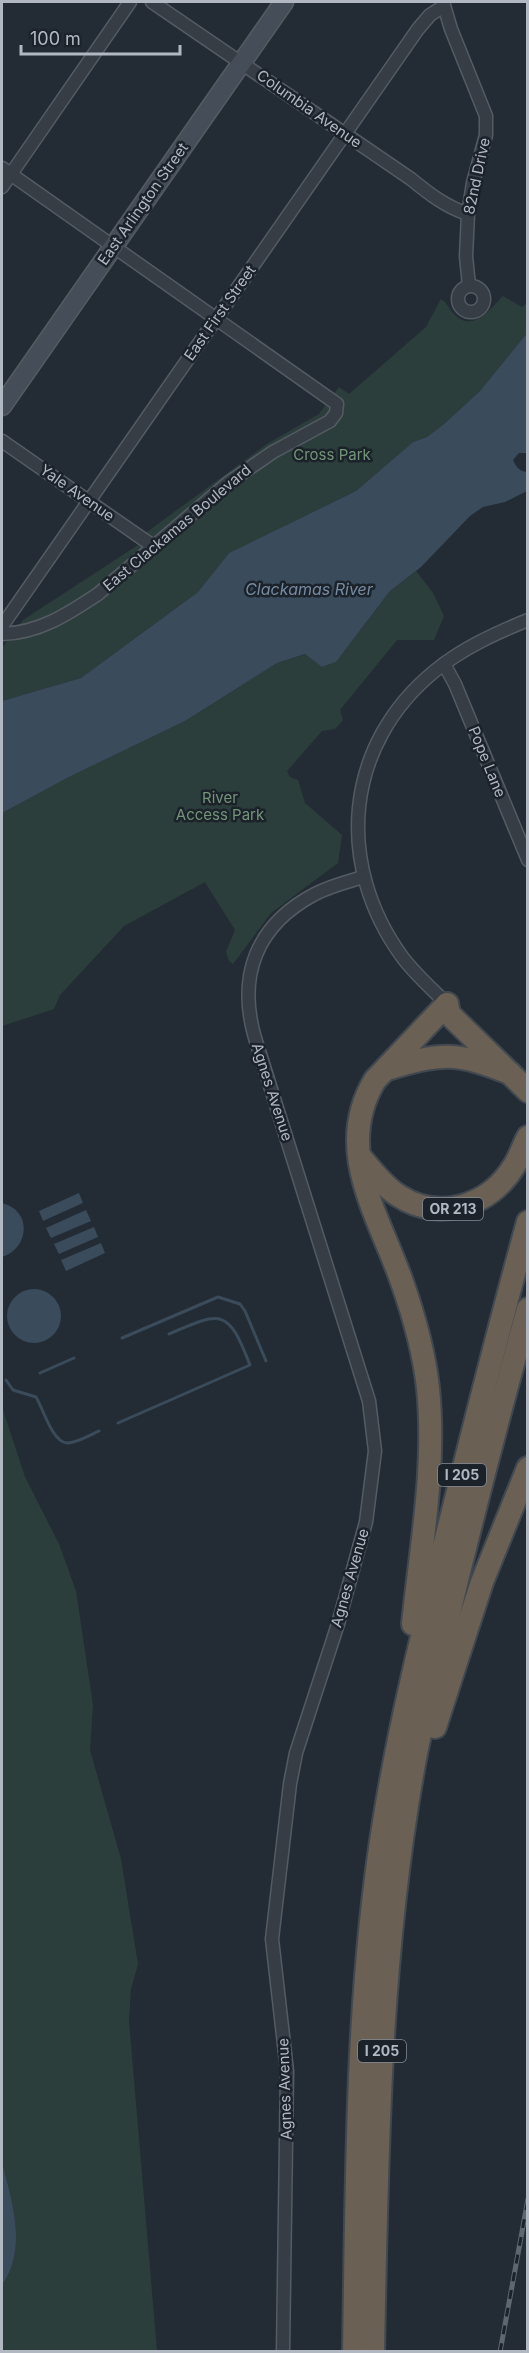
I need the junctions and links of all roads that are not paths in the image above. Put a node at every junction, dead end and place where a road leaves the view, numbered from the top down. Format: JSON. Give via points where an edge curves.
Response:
{"nodes":[{"id":1,"x":130,"y":2,"type":"edge"},
{"id":2,"x":152,"y":2,"type":"edge"},
{"id":3,"x":284,"y":2,"type":"edge"},
{"id":4,"x":443,"y":4,"type":"edge"},
{"id":5,"x":242,"y":62,"type":"junction"},
{"id":6,"x":345,"y":134,"type":"junction"},
{"id":7,"x":6,"y":171,"type":"edge"},
{"id":8,"x":2,"y":187,"type":"edge"},
{"id":9,"x":468,"y":213,"type":"junction"},
{"id":10,"x":113,"y":246,"type":"junction"},
{"id":11,"x":469,"y":286,"type":"dead end"},
{"id":12,"x":217,"y":318,"type":"junction"},
{"id":13,"x":2,"y":406,"type":"edge"},
{"id":14,"x":2,"y":441,"type":"edge"},
{"id":15,"x":89,"y":501,"type":"junction"},
{"id":16,"x":153,"y":546,"type":"junction"},
{"id":17,"x":528,"y":620,"type":"edge"},
{"id":18,"x":2,"y":626,"type":"edge"},
{"id":19,"x":2,"y":633,"type":"edge"},
{"id":20,"x":444,"y":664,"type":"junction"},
{"id":21,"x":528,"y":860,"type":"edge"},
{"id":22,"x":363,"y":877,"type":"junction"},
{"id":23,"x":447,"y":1004,"type":"junction"},
{"id":24,"x":517,"y":1068,"type":"edge"},
{"id":25,"x":384,"y":1070,"type":"junction"},
{"id":26,"x":528,"y":1091,"type":"edge"},
{"id":27,"x":528,"y":1137,"type":"edge"},
{"id":28,"x":360,"y":1157,"type":"junction"},
{"id":29,"x":528,"y":1221,"type":"edge"},
{"id":30,"x":528,"y":1309,"type":"edge"},
{"id":31,"x":528,"y":1468,"type":"edge"},
{"id":32,"x":401,"y":1730,"type":"junction"},
{"id":33,"x":416,"y":1752,"type":"junction"},
{"id":34,"x":283,"y":2352,"type":"edge"},
{"id":35,"x":354,"y":2352,"type":"edge"},
{"id":36,"x":373,"y":2352,"type":"edge"}],
"edges":[{"from":1,"to":7,"type":"street"},
{"from":2,"to":5,"type":"street","name":"Columbia Avenue"},
{"from":3,"to":5,"type":"main road","name":"East Arlington Street"},
{"from":4,"to":6,"type":"street","name":"East First Street","via":[[418,29]]},
{"from":4,"to":9,"type":"street","name":"82nd Drive","via":[[486,116],[486,135]]},
{"from":5,"to":6,"type":"street","name":"Columbia Avenue"},
{"from":5,"to":10,"type":"main road","name":"East Arlington Street"},
{"from":6,"to":9,"type":"street","name":"Columbia Avenue","via":[[454,210]]},
{"from":6,"to":12,"type":"street","name":"East First Street"},
{"from":7,"to":8,"type":"street"},
{"from":7,"to":10,"type":"street"},
{"from":9,"to":11,"type":"street","name":"82nd Drive"},
{"from":10,"to":12,"type":"street"},
{"from":10,"to":13,"type":"main road","name":"East Arlington Street"},
{"from":12,"to":15,"type":"street","name":"East First Street"},
{"from":12,"to":16,"type":"street","name":"East Clackamas Boulevard","via":[[337,401],[336,413],[330,421],[247,468]]},
{"from":14,"to":15,"type":"street","name":"Yale Avenue"},
{"from":15,"to":16,"type":"street","name":"Yale Avenue"},
{"from":15,"to":18,"type":"street","name":"East First Street"},
{"from":16,"to":19,"type":"street","name":"East Clackamas Boulevard","via":[[75,609],[36,629]]},
{"from":17,"to":20,"type":"street"},
{"from":20,"to":21,"type":"street","name":"Pope Lane"},
{"from":20,"to":22,"type":"street","via":[[397,710],[373,755],[358,816]]},
{"from":22,"to":23,"type":"street","via":[[379,918],[403,958]]},
{"from":22,"to":34,"type":"street","name":"Agnes Avenue","via":[[316,893],[278,921],[264,937],[254,958],[247,1000],[248,1016],[369,1401],[375,1450],[366,1522],[296,1753],[275,1905],[273,1962],[287,2071]]},
{"from":23,"to":24,"type":"highway","via":[[460,1007]]},
{"from":23,"to":25,"type":"highway"},
{"from":24,"to":25,"type":"highway","via":[[447,1055]]},
{"from":24,"to":26,"type":"highway"},
{"from":25,"to":28,"type":"highway","via":[[361,1108],[357,1140]]},
{"from":27,"to":28,"type":"highway","number":"OR 213","via":[[515,1165],[494,1191],[452,1209],[419,1206],[399,1196]]},
{"from":28,"to":32,"type":"highway","via":[[366,1194],[413,1316],[430,1421],[429,1479]]},
{"from":29,"to":32,"type":"highway","number":"I 205","via":[[427,1612]]},
{"from":30,"to":33,"type":"highway","number":"I 205"},
{"from":31,"to":33,"type":"highway","via":[[482,1582],[437,1724]]},
{"from":32,"to":35,"type":"highway","number":"I 205","via":[[384,1822],[367,1973]]},
{"from":33,"to":36,"type":"highway","number":"I 205","via":[[388,1965]]}]}
